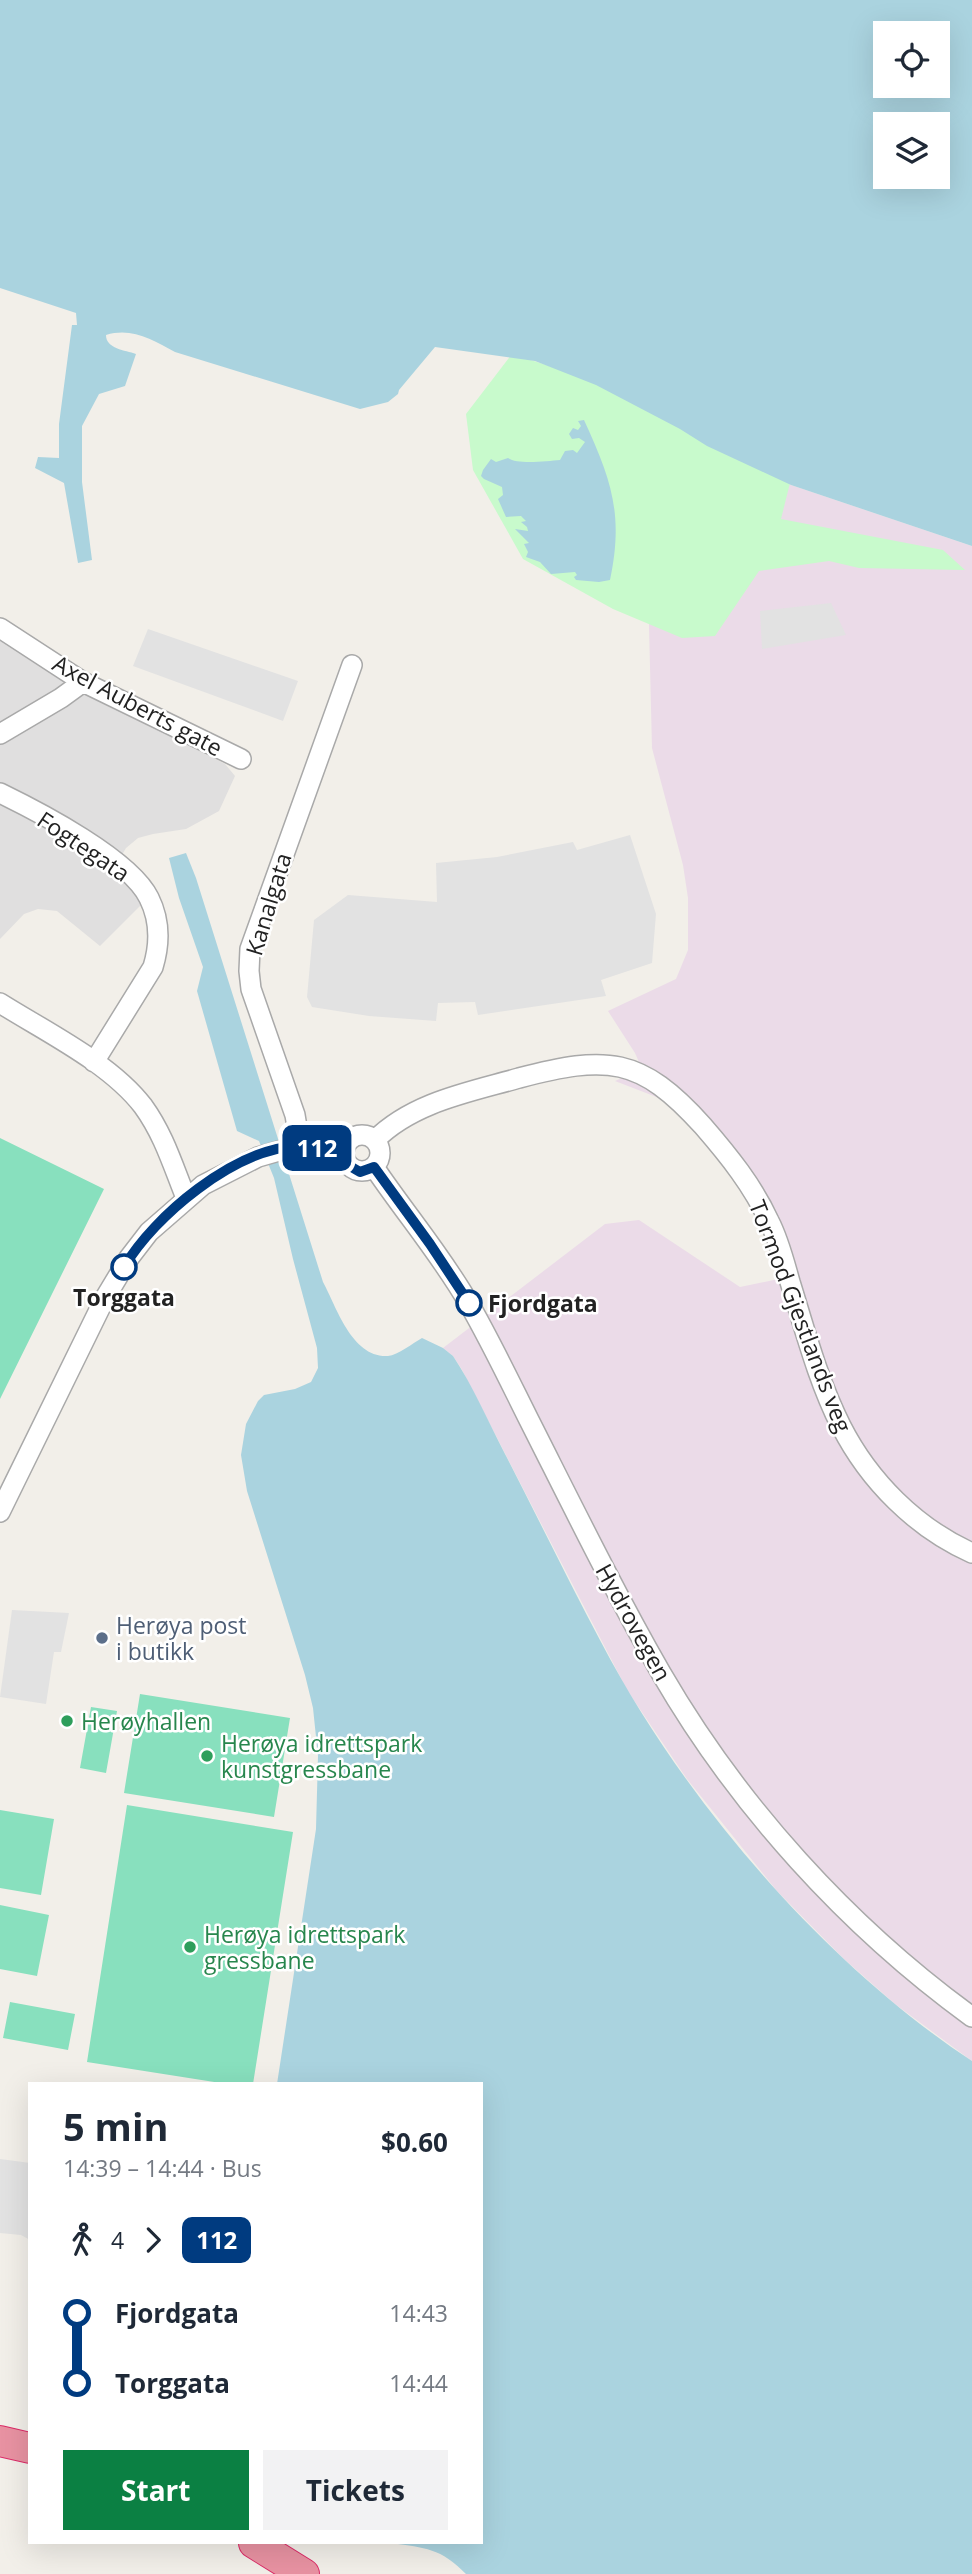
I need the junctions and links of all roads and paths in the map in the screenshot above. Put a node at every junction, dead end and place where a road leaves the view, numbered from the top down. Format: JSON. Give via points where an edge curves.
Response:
{"nodes":[{"id":1,"x":0,"y":628,"type":"edge"},
{"id":2,"x":352,"y":666,"type":"dead end"},
{"id":3,"x":83,"y":682,"type":"junction"},
{"id":4,"x":0,"y":734,"type":"edge"},
{"id":5,"x":241,"y":759,"type":"dead end"},
{"id":6,"x":0,"y":793,"type":"edge"},
{"id":7,"x":0,"y":1003,"type":"edge"},
{"id":8,"x":94,"y":1062,"type":"junction"},
{"id":9,"x":375,"y":1140,"type":"junction"},
{"id":10,"x":289,"y":1147,"type":"junction"},
{"id":11,"x":344,"y":1151,"type":"junction"},
{"id":12,"x":374,"y":1167,"type":"junction"},
{"id":13,"x":186,"y":1198,"type":"junction"},
{"id":14,"x":0,"y":1512,"type":"edge"},
{"id":15,"x":972,"y":1553,"type":"edge"},
{"id":16,"x":972,"y":2017,"type":"edge"},
{"id":17,"x":0,"y":2441,"type":"edge"},
{"id":18,"x":28,"y":2448,"type":"edge"},
{"id":19,"x":0,"y":2460,"type":"edge"},
{"id":20,"x":28,"y":2467,"type":"edge"},
{"id":21,"x":256,"y":2544,"type":"edge"},
{"id":22,"x":304,"y":2574,"type":"edge"}],
"edges":[{"from":1,"to":3,"type":"street","name":"Axel Auberts gate"},
{"from":2,"to":10,"type":"street","name":"Kanalgata","via":[[250,949],[254,999],[295,1115],[297,1127]]},
{"from":3,"to":4,"type":"street"},
{"from":3,"to":5,"type":"street","name":"Axel Auberts gate"},
{"from":6,"to":8,"type":"street","name":"Fogtegata","via":[[100,852],[139,883],[149,898],[158,932],[153,967]]},
{"from":7,"to":8,"type":"street"},
{"from":8,"to":13,"type":"street","via":[[142,1105],[166,1143]]},
{"from":9,"to":11,"type":"street","via":[[356,1136]]},
{"from":9,"to":12,"type":"street","via":[[381,1157]]},
{"from":9,"to":15,"type":"street","name":"Tormod Gjestlands veg","via":[[398,1120],[429,1106],[557,1068],[606,1065],[637,1071],[663,1087],[729,1156],[751,1188],[777,1240],[827,1394],[861,1458],[915,1518]]},
{"from":10,"to":11,"type":"street"},
{"from":10,"to":13,"type":"street","via":[[224,1172]]},
{"from":11,"to":12,"type":"street","via":[[353,1170]]},
{"from":12,"to":16,"type":"street","name":"Hydrovegen","via":[[469,1303],[662,1674],[708,1747],[751,1804],[842,1905],[900,1960]]},
{"from":13,"to":14,"type":"street","via":[[141,1243],[105,1298]]},
{"from":17,"to":18,"type":"highway"},
{"from":19,"to":20,"type":"highway"},
{"from":21,"to":22,"type":"highway"}]}
